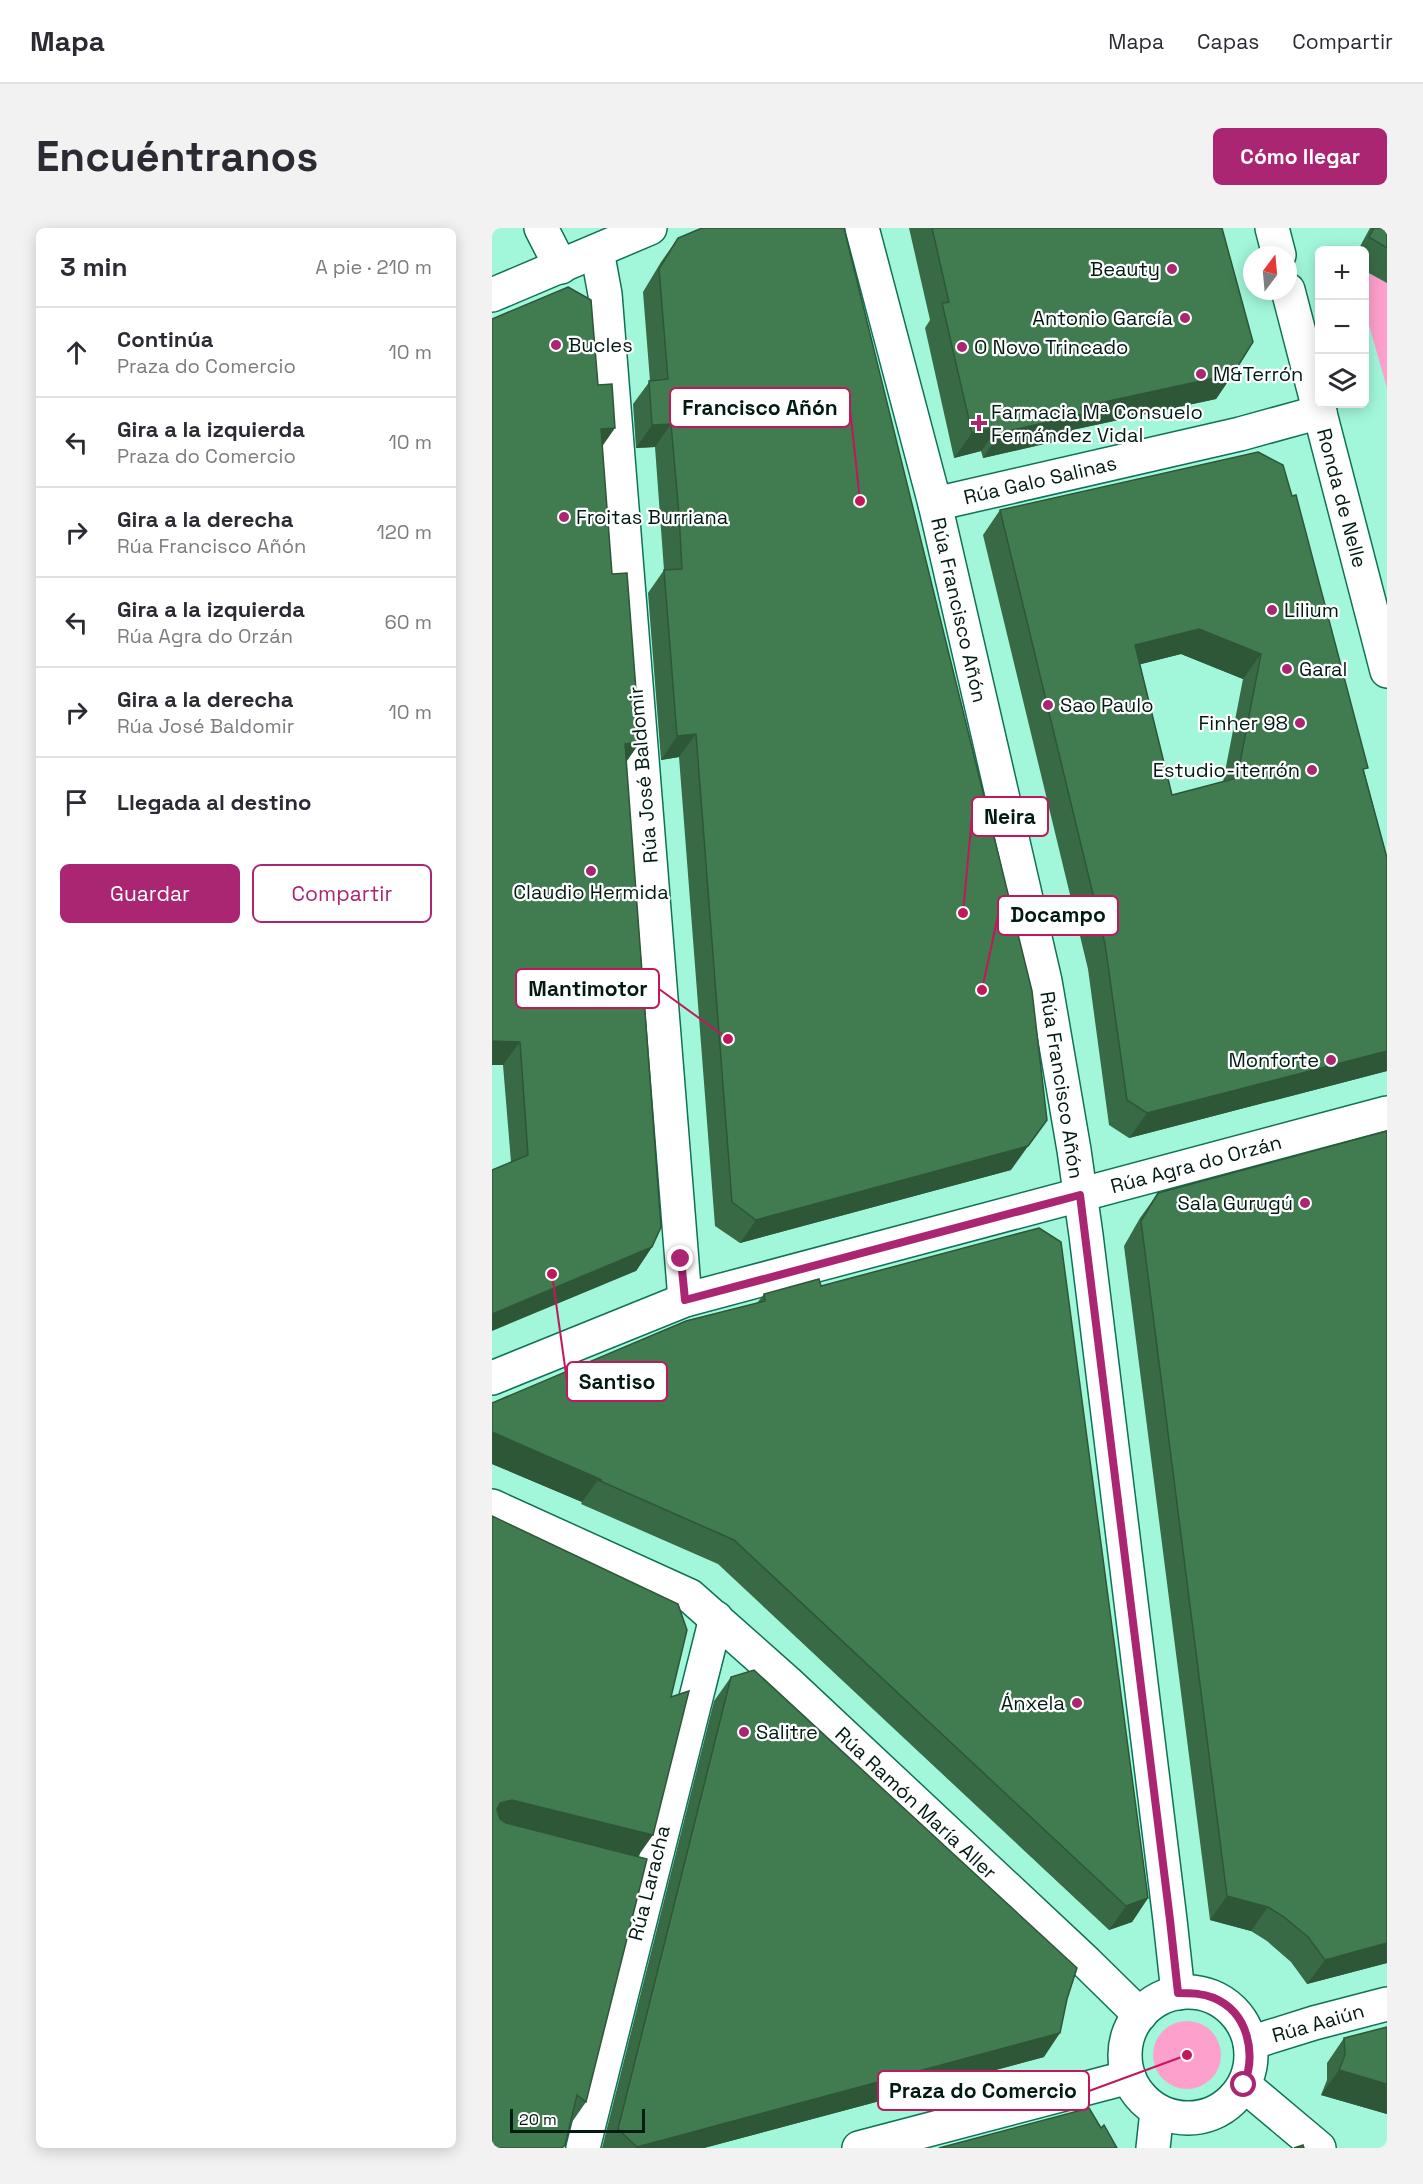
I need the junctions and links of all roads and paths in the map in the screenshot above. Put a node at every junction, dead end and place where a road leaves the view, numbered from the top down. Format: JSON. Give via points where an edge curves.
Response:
{"nodes":[{"id":1,"x":541,"y":228,"type":"edge"},
{"id":2,"x":650,"y":228,"type":"edge"},
{"id":3,"x":862,"y":228,"type":"edge"},
{"id":4,"x":1272,"y":228,"type":"edge"},
{"id":5,"x":1286,"y":228,"type":"edge"},
{"id":6,"x":1278,"y":246,"type":"edge"},
{"id":7,"x":1283,"y":246,"type":"edge"},
{"id":8,"x":597,"y":251,"type":"junction"},
{"id":9,"x":561,"y":267,"type":"junction"},
{"id":10,"x":492,"y":296,"type":"edge"},
{"id":11,"x":1290,"y":300,"type":"edge"},
{"id":12,"x":1320,"y":412,"type":"junction"},
{"id":13,"x":935,"y":504,"type":"junction"},
{"id":14,"x":1387,"y":671,"type":"edge"},
{"id":15,"x":1387,"y":1113,"type":"edge"},
{"id":16,"x":1080,"y":1195,"type":"junction"},
{"id":17,"x":685,"y":1300,"type":"junction"},
{"id":18,"x":492,"y":1378,"type":"edge"},
{"id":19,"x":492,"y":1506,"type":"edge"},
{"id":20,"x":716,"y":1618,"type":"junction"},
{"id":21,"x":1178,"y":1993,"type":"junction"},
{"id":22,"x":1387,"y":2004,"type":"edge"},
{"id":23,"x":1140,"y":2015,"type":"junction"},
{"id":24,"x":1250,"y":2043,"type":"junction"},
{"id":25,"x":1129,"y":2077,"type":"junction"},
{"id":26,"x":1244,"y":2085,"type":"junction"},
{"id":27,"x":1157,"y":2111,"type":"junction"},
{"id":28,"x":583,"y":2148,"type":"edge"},
{"id":29,"x":859,"y":2148,"type":"edge"},
{"id":30,"x":1153,"y":2148,"type":"edge"},
{"id":31,"x":1319,"y":2148,"type":"edge"}],
"edges":[{"from":1,"to":9,"type":"street"},
{"from":2,"to":8,"type":"street"},
{"from":3,"to":13,"type":"street","name":"Rúa Francisco Añón"},
{"from":4,"to":6,"type":"street"},
{"from":5,"to":7,"type":"street"},
{"from":8,"to":9,"type":"street"},
{"from":8,"to":17,"type":"street","name":"Rúa José Baldomir","via":[[605,294]]},
{"from":9,"to":10,"type":"street"},
{"from":11,"to":12,"type":"street","name":"Ronda de Nelle"},
{"from":12,"to":13,"type":"street","name":"Rúa Galo Salinas"},
{"from":12,"to":14,"type":"street","name":"Ronda de Nelle"},
{"from":13,"to":16,"type":"street","name":"Rúa Francisco Añón","via":[[1045,981]]},
{"from":15,"to":16,"type":"street","name":"Rúa Agra do Orzán"},
{"from":16,"to":17,"type":"street","name":"Rúa Agra do Orzán"},
{"from":16,"to":21,"type":"street","name":"Rúa Francisco Añón"},
{"from":17,"to":18,"type":"street","name":"Rúa Agra do Orzán"},
{"from":19,"to":20,"type":"street","name":"Rúa Ramón María Aller","via":[[690,1596]]},
{"from":20,"to":23,"type":"street","name":"Rúa Ramón María Aller"},
{"from":20,"to":28,"type":"street","name":"Rúa Laracha"},
{"from":21,"to":23,"type":"street","via":[[1163,1997]]},
{"from":21,"to":24,"type":"street","via":[[1197,1993],[1231,2009],[1243,2024]]},
{"from":22,"to":24,"type":"street","name":"Rúa Aaiún"},
{"from":23,"to":25,"type":"street","via":[[1125,2044]]},
{"from":24,"to":26,"type":"street"},
{"from":25,"to":27,"type":"street","via":[[1140,2096]]},
{"from":25,"to":29,"type":"street"},
{"from":26,"to":27,"type":"street","via":[[1232,2101],[1196,2118]]},
{"from":26,"to":31,"type":"street"},
{"from":27,"to":30,"type":"street"}]}
